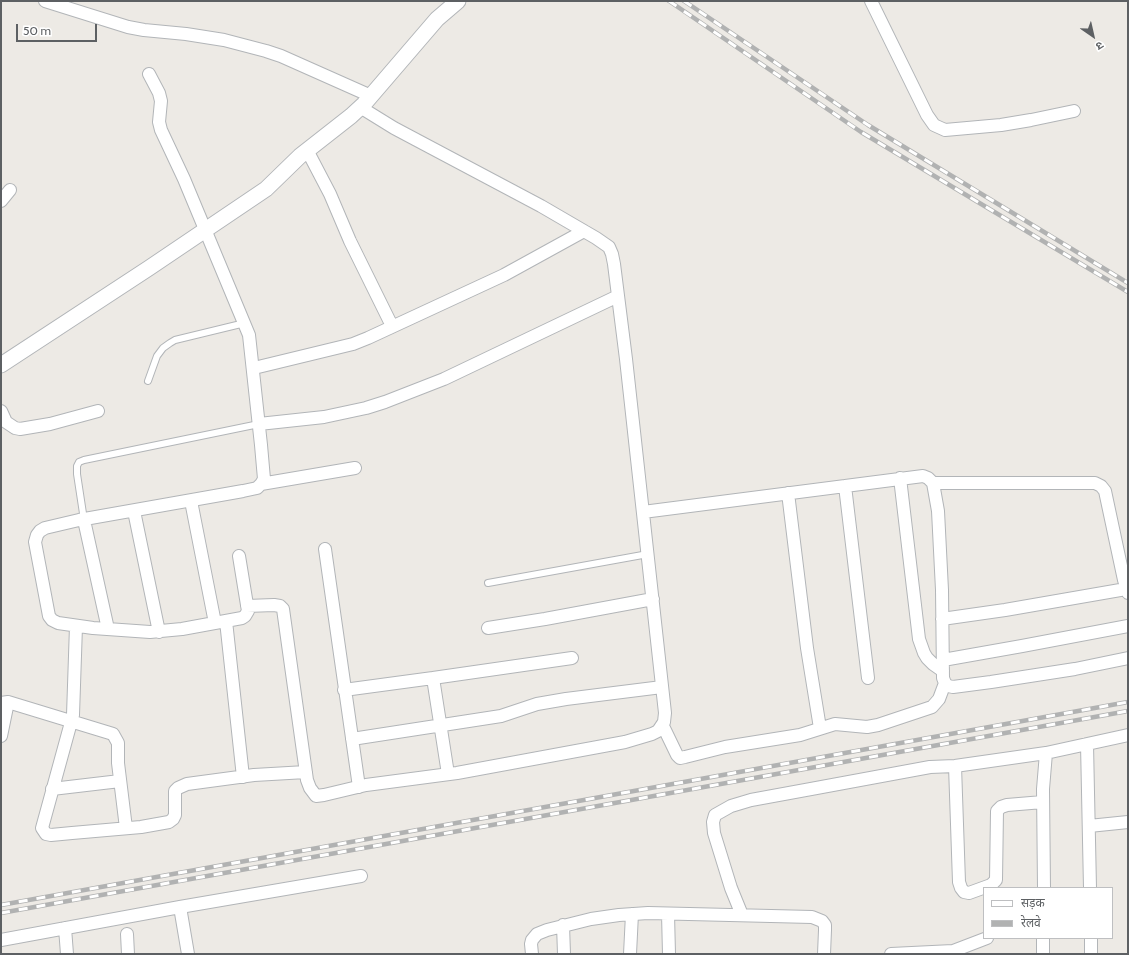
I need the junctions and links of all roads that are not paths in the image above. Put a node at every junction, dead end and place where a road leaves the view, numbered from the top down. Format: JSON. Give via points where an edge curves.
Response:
{"nodes":[{"id":1,"x":45,"y":1,"type":"edge"},
{"id":2,"x":458,"y":1,"type":"edge"},
{"id":3,"x":871,"y":1,"type":"edge"},
{"id":4,"x":149,"y":74,"type":"dead end"},
{"id":5,"x":371,"y":96,"type":"junction"},
{"id":6,"x":360,"y":107,"type":"junction"},
{"id":7,"x":1074,"y":111,"type":"dead end"},
{"id":8,"x":307,"y":150,"type":"junction"},
{"id":9,"x":10,"y":190,"type":"dead end"},
{"id":10,"x":1,"y":201,"type":"edge"},
{"id":11,"x":206,"y":230,"type":"junction"},
{"id":12,"x":584,"y":231,"type":"junction"},
{"id":13,"x":618,"y":296,"type":"junction"},
{"id":14,"x":245,"y":323,"type":"junction"},
{"id":15,"x":392,"y":326,"type":"junction"},
{"id":16,"x":1,"y":365,"type":"edge"},
{"id":17,"x":254,"y":368,"type":"junction"},
{"id":18,"x":148,"y":381,"type":"dead end"},
{"id":19,"x":1,"y":411,"type":"edge"},
{"id":20,"x":98,"y":411,"type":"dead end"},
{"id":21,"x":259,"y":424,"type":"junction"},
{"id":22,"x":355,"y":468,"type":"dead end"},
{"id":23,"x":900,"y":478,"type":"junction"},
{"id":24,"x":933,"y":483,"type":"junction"},
{"id":25,"x":261,"y":484,"type":"junction"},
{"id":26,"x":845,"y":486,"type":"junction"},
{"id":27,"x":788,"y":493,"type":"junction"},
{"id":28,"x":191,"y":500,"type":"junction"},
{"id":29,"x":134,"y":511,"type":"junction"},
{"id":30,"x":643,"y":512,"type":"junction"},
{"id":31,"x":84,"y":520,"type":"junction"},
{"id":32,"x":325,"y":549,"type":"dead end"},
{"id":33,"x":648,"y":554,"type":"junction"},
{"id":34,"x":240,"y":556,"type":"dead end"},
{"id":35,"x":488,"y":583,"type":"dead end"},
{"id":36,"x":1127,"y":591,"type":"edge"},
{"id":37,"x":653,"y":599,"type":"junction"},
{"id":38,"x":247,"y":606,"type":"junction"},
{"id":39,"x":942,"y":619,"type":"junction"},
{"id":40,"x":221,"y":622,"type":"junction"},
{"id":41,"x":76,"y":626,"type":"junction"},
{"id":42,"x":1128,"y":626,"type":"edge"},
{"id":43,"x":488,"y":628,"type":"dead end"},
{"id":44,"x":108,"y":629,"type":"junction"},
{"id":45,"x":159,"y":632,"type":"junction"},
{"id":46,"x":572,"y":658,"type":"dead end"},
{"id":47,"x":1128,"y":658,"type":"edge"},
{"id":48,"x":943,"y":665,"type":"junction"},
{"id":49,"x":433,"y":678,"type":"junction"},
{"id":50,"x":868,"y":678,"type":"dead end"},
{"id":51,"x":945,"y":684,"type":"junction"},
{"id":52,"x":662,"y":687,"type":"junction"},
{"id":53,"x":344,"y":690,"type":"junction"},
{"id":54,"x":4,"y":703,"type":"edge"},
{"id":55,"x":71,"y":722,"type":"junction"},
{"id":56,"x":440,"y":726,"type":"junction"},
{"id":57,"x":662,"y":726,"type":"junction"},
{"id":58,"x":820,"y":728,"type":"junction"},
{"id":59,"x":1128,"y":735,"type":"edge"},
{"id":60,"x":1,"y":736,"type":"edge"},
{"id":61,"x":352,"y":739,"type":"junction"},
{"id":62,"x":1087,"y":744,"type":"junction"},
{"id":63,"x":1046,"y":753,"type":"junction"},
{"id":64,"x":955,"y":766,"type":"junction"},
{"id":65,"x":306,"y":772,"type":"junction"},
{"id":66,"x":448,"y":774,"type":"junction"},
{"id":67,"x":243,"y":777,"type":"junction"},
{"id":68,"x":120,"y":781,"type":"junction"},
{"id":69,"x":359,"y":787,"type":"junction"},
{"id":70,"x":52,"y":789,"type":"junction"},
{"id":71,"x":1043,"y":802,"type":"junction"},
{"id":72,"x":1128,"y":822,"type":"edge"},
{"id":73,"x":1089,"y":826,"type":"junction"},
{"id":74,"x":126,"y":828,"type":"junction"},
{"id":75,"x":361,"y":876,"type":"dead end"},
{"id":76,"x":986,"y":887,"type":"edge"},
{"id":77,"x":1044,"y":887,"type":"edge"},
{"id":78,"x":1090,"y":887,"type":"edge"},
{"id":79,"x":983,"y":888,"type":"edge"},
{"id":80,"x":180,"y":907,"type":"junction"},
{"id":81,"x":632,"y":914,"type":"junction"},
{"id":82,"x":668,"y":914,"type":"junction"},
{"id":83,"x":742,"y":915,"type":"junction"},
{"id":84,"x":563,"y":926,"type":"junction"},
{"id":85,"x":65,"y":928,"type":"junction"},
{"id":86,"x":127,"y":934,"type":"dead end"},
{"id":87,"x":984,"y":939,"type":"edge"},
{"id":88,"x":1043,"y":939,"type":"edge"},
{"id":89,"x":1091,"y":939,"type":"edge"},
{"id":90,"x":1,"y":940,"type":"edge"},
{"id":91,"x":67,"y":954,"type":"edge"},
{"id":92,"x":128,"y":954,"type":"edge"},
{"id":93,"x":188,"y":954,"type":"edge"},
{"id":94,"x":532,"y":954,"type":"edge"},
{"id":95,"x":564,"y":954,"type":"edge"},
{"id":96,"x":630,"y":954,"type":"edge"},
{"id":97,"x":669,"y":954,"type":"edge"},
{"id":98,"x":824,"y":954,"type":"edge"},
{"id":99,"x":891,"y":954,"type":"edge"},
{"id":100,"x":1043,"y":954,"type":"edge"},
{"id":101,"x":1092,"y":954,"type":"edge"}],
"edges":[{"from":1,"to":5,"type":"street","via":[[144,30],[224,40],[266,51]]},
{"from":2,"to":5,"type":"street","via":[[437,19]]},
{"from":3,"to":7,"type":"street","via":[[934,125],[946,130],[1001,125]]},
{"from":4,"to":11,"type":"street","via":[[161,101],[158,122]]},
{"from":5,"to":6,"type":"street"},
{"from":6,"to":8,"type":"street"},
{"from":6,"to":12,"type":"street"},
{"from":8,"to":11,"type":"street","via":[[266,189]]},
{"from":8,"to":15,"type":"street"},
{"from":9,"to":10,"type":"street"},
{"from":11,"to":14,"type":"street"},
{"from":11,"to":16,"type":"street"},
{"from":12,"to":13,"type":"street","via":[[609,247]]},
{"from":12,"to":15,"type":"street","via":[[504,275]]},
{"from":13,"to":21,"type":"street","via":[[444,379],[385,402],[324,417]]},
{"from":13,"to":30,"type":"street"},
{"from":14,"to":17,"type":"street"},
{"from":14,"to":18,"type":"lane","via":[[170,343],[157,356]]},
{"from":15,"to":17,"type":"street","via":[[353,344]]},
{"from":17,"to":21,"type":"street"},
{"from":19,"to":20,"type":"street","via":[[6,422],[15,428],[50,424]]},
{"from":21,"to":25,"type":"street","via":[[264,475]]},
{"from":21,"to":31,"type":"lane","via":[[79,462],[77,474]]},
{"from":22,"to":25,"type":"street"},
{"from":23,"to":24,"type":"street","via":[[923,476]]},
{"from":23,"to":26,"type":"street"},
{"from":23,"to":48,"type":"street","via":[[919,639],[933,664]]},
{"from":24,"to":36,"type":"street","via":[[1096,482],[1105,491]]},
{"from":24,"to":39,"type":"street","via":[[938,511]]},
{"from":25,"to":28,"type":"street","via":[[243,491]]},
{"from":26,"to":27,"type":"street"},
{"from":26,"to":50,"type":"street"},
{"from":27,"to":30,"type":"street"},
{"from":27,"to":58,"type":"street","via":[[807,648]]},
{"from":28,"to":29,"type":"street"},
{"from":28,"to":40,"type":"street"},
{"from":29,"to":31,"type":"street"},
{"from":29,"to":45,"type":"street"},
{"from":30,"to":33,"type":"street"},
{"from":31,"to":41,"type":"street","via":[[45,528],[37,535],[35,542],[48,616],[58,623]]},
{"from":31,"to":44,"type":"street"},
{"from":32,"to":53,"type":"street"},
{"from":33,"to":35,"type":"lane"},
{"from":33,"to":37,"type":"street"},
{"from":34,"to":38,"type":"street"},
{"from":36,"to":39,"type":"street"},
{"from":37,"to":43,"type":"street"},
{"from":37,"to":52,"type":"street"},
{"from":38,"to":40,"type":"street","via":[[245,616]]},
{"from":38,"to":65,"type":"street","via":[[274,605],[283,609]]},
{"from":39,"to":48,"type":"street"},
{"from":40,"to":45,"type":"street"},
{"from":40,"to":67,"type":"street"},
{"from":41,"to":44,"type":"street"},
{"from":41,"to":55,"type":"street"},
{"from":42,"to":48,"type":"street","via":[[1022,646]]},
{"from":44,"to":45,"type":"street"},
{"from":46,"to":49,"type":"street"},
{"from":47,"to":51,"type":"street","via":[[991,682],[953,687]]},
{"from":48,"to":51,"type":"street"},
{"from":49,"to":53,"type":"street"},
{"from":49,"to":56,"type":"street"},
{"from":51,"to":58,"type":"street","via":[[937,702],[924,710],[867,727],[841,724]]},
{"from":52,"to":56,"type":"street","via":[[552,701],[502,716]]},
{"from":52,"to":57,"type":"street","via":[[665,713]]},
{"from":53,"to":61,"type":"street"},
{"from":54,"to":55,"type":"street"},
{"from":54,"to":60,"type":"street"},
{"from":55,"to":68,"type":"street","via":[[113,734],[118,743]]},
{"from":55,"to":70,"type":"street"},
{"from":56,"to":61,"type":"street"},
{"from":56,"to":66,"type":"street"},
{"from":57,"to":58,"type":"street","via":[[680,758],[725,747],[800,735]]},
{"from":57,"to":66,"type":"street","via":[[652,734],[624,742]]},
{"from":59,"to":62,"type":"street"},
{"from":61,"to":69,"type":"street"},
{"from":62,"to":63,"type":"street"},
{"from":62,"to":73,"type":"street"},
{"from":63,"to":64,"type":"street"},
{"from":63,"to":71,"type":"street"},
{"from":64,"to":79,"type":"street","via":[[959,882],[964,892]]},
{"from":64,"to":83,"type":"street","via":[[930,767],[752,800],[731,806],[715,815],[714,833]]},
{"from":65,"to":67,"type":"street"},
{"from":65,"to":69,"type":"street","via":[[310,788],[316,796]]},
{"from":66,"to":69,"type":"street"},
{"from":67,"to":74,"type":"street","via":[[187,784],[175,791],[175,815],[169,822]]},
{"from":68,"to":70,"type":"street"},
{"from":68,"to":74,"type":"street"},
{"from":70,"to":74,"type":"street","via":[[42,828],[46,834]]},
{"from":71,"to":76,"type":"street","via":[[1007,805],[997,811],[996,880]]},
{"from":71,"to":77,"type":"street"},
{"from":72,"to":73,"type":"street"},
{"from":73,"to":78,"type":"street"},
{"from":75,"to":80,"type":"street"},
{"from":80,"to":85,"type":"street"},
{"from":80,"to":93,"type":"street"},
{"from":81,"to":82,"type":"street"},
{"from":81,"to":84,"type":"street","via":[[591,918]]},
{"from":81,"to":96,"type":"street"},
{"from":82,"to":83,"type":"street"},
{"from":82,"to":97,"type":"street"},
{"from":83,"to":98,"type":"street","via":[[818,919],[822,921],[826,930]]},
{"from":84,"to":94,"type":"street","via":[[537,934],[531,944]]},
{"from":84,"to":95,"type":"street"},
{"from":85,"to":90,"type":"street"},
{"from":85,"to":91,"type":"street"},
{"from":86,"to":92,"type":"street"},
{"from":87,"to":99,"type":"street","via":[[953,951]]},
{"from":88,"to":100,"type":"street"},
{"from":89,"to":101,"type":"street"}]}
